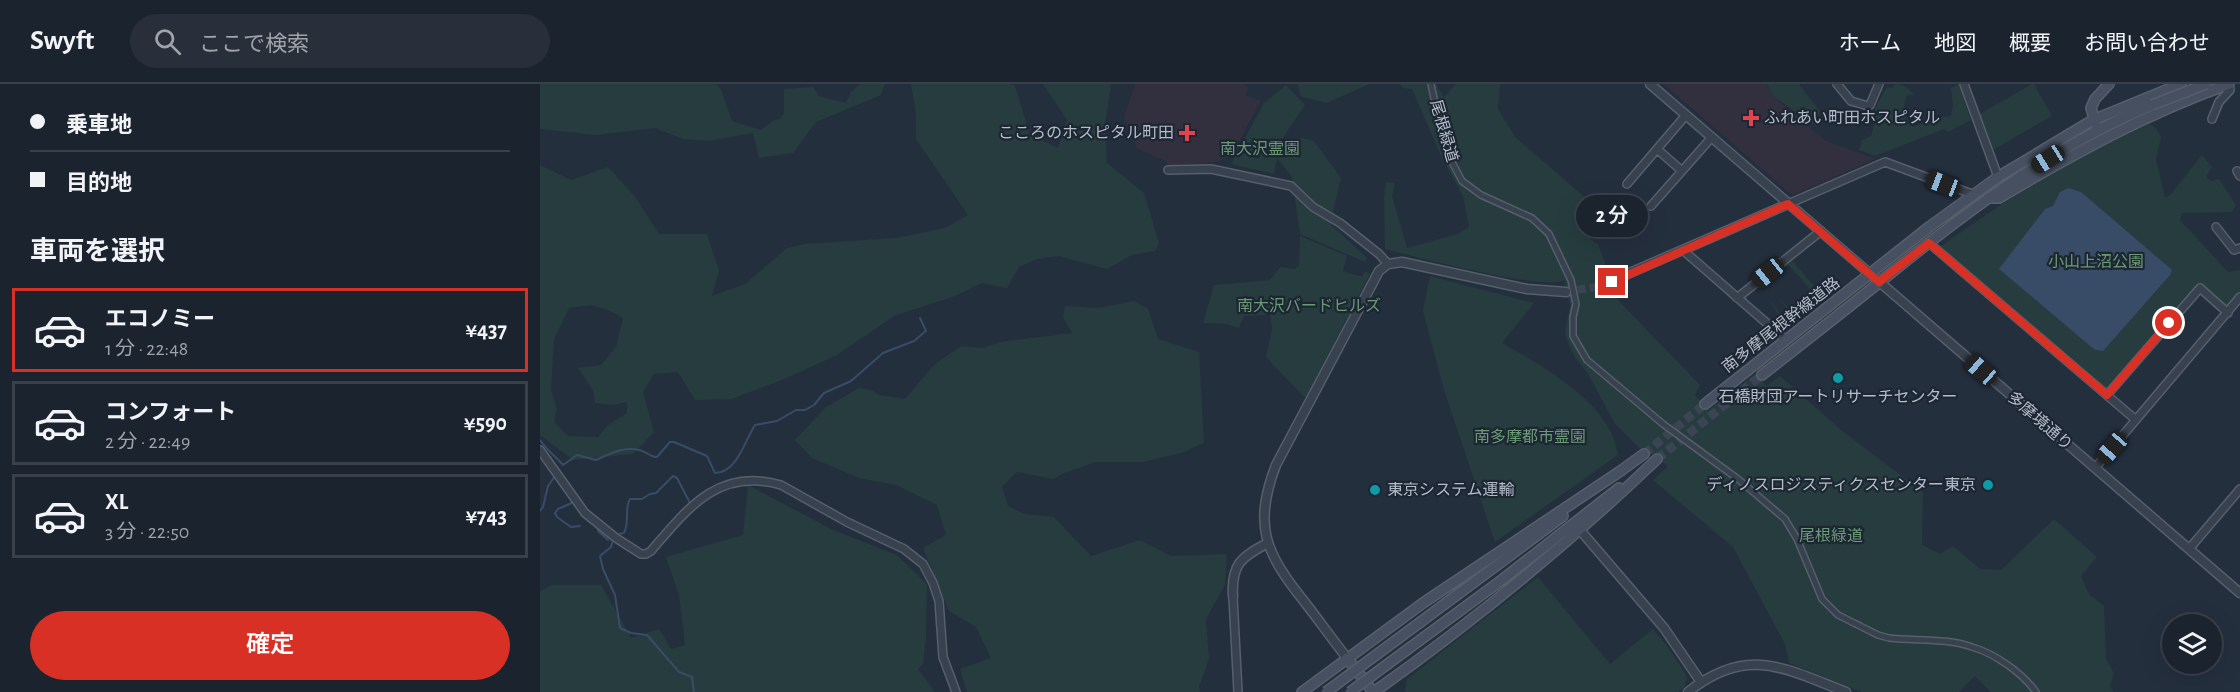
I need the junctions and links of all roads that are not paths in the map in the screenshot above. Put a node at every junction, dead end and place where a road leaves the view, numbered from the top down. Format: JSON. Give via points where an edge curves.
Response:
{"nodes":[{"id":1,"x":1431,"y":84,"type":"edge"},
{"id":2,"x":1650,"y":84,"type":"edge"},
{"id":3,"x":1837,"y":84,"type":"edge"},
{"id":4,"x":1879,"y":84,"type":"edge"},
{"id":5,"x":1964,"y":84,"type":"edge"},
{"id":6,"x":2109,"y":84,"type":"edge"},
{"id":7,"x":2181,"y":84,"type":"edge"},
{"id":8,"x":2199,"y":84,"type":"edge"},
{"id":9,"x":2229,"y":84,"type":"edge"},
{"id":10,"x":2207,"y":87,"type":"edge"},
{"id":11,"x":2150,"y":101,"type":"junction"},
{"id":12,"x":1686,"y":115,"type":"junction"},
{"id":13,"x":2212,"y":119,"type":"dead end"},
{"id":14,"x":2093,"y":120,"type":"junction"},
{"id":15,"x":2098,"y":130,"type":"junction"},
{"id":16,"x":1712,"y":137,"type":"junction"},
{"id":17,"x":1657,"y":149,"type":"junction"},
{"id":18,"x":1168,"y":170,"type":"dead end"},
{"id":19,"x":1682,"y":171,"type":"junction"},
{"id":20,"x":1998,"y":177,"type":"junction"},
{"id":21,"x":1632,"y":182,"type":"dead end"},
{"id":22,"x":1972,"y":195,"type":"junction"},
{"id":23,"x":1988,"y":198,"type":"junction"},
{"id":24,"x":1788,"y":204,"type":"junction"},
{"id":25,"x":1651,"y":207,"type":"dead end"},
{"id":26,"x":1821,"y":231,"type":"junction"},
{"id":27,"x":2217,"y":232,"type":"dead end"},
{"id":28,"x":1929,"y":243,"type":"junction"},
{"id":29,"x":2240,"y":248,"type":"edge"},
{"id":30,"x":1684,"y":251,"type":"junction"},
{"id":31,"x":1388,"y":264,"type":"junction"},
{"id":32,"x":1869,"y":274,"type":"junction"},
{"id":33,"x":1879,"y":282,"type":"junction"},
{"id":34,"x":1600,"y":286,"type":"tunnel mouth"},
{"id":35,"x":1566,"y":292,"type":"tunnel mouth"},
{"id":36,"x":2240,"y":297,"type":"edge"},
{"id":37,"x":1737,"y":298,"type":"junction"},
{"id":38,"x":2228,"y":313,"type":"junction"},
{"id":39,"x":1786,"y":340,"type":"junction"},
{"id":40,"x":1762,"y":375,"type":"tunnel mouth"},
{"id":41,"x":2107,"y":395,"type":"junction"},
{"id":42,"x":1705,"y":404,"type":"tunnel mouth"},
{"id":43,"x":2136,"y":420,"type":"junction"},
{"id":44,"x":540,"y":450,"type":"edge"},
{"id":45,"x":1644,"y":454,"type":"tunnel mouth"},
{"id":46,"x":2095,"y":468,"type":"junction"},
{"id":47,"x":1622,"y":470,"type":"junction"},
{"id":48,"x":2240,"y":489,"type":"edge"},
{"id":49,"x":1580,"y":530,"type":"junction"},
{"id":50,"x":1268,"y":543,"type":"junction"},
{"id":51,"x":2189,"y":549,"type":"junction"},
{"id":52,"x":2240,"y":593,"type":"edge"},
{"id":53,"x":1233,"y":597,"type":"joint"},
{"id":54,"x":1347,"y":658,"type":"junction"},
{"id":55,"x":1701,"y":682,"type":"junction"},
{"id":56,"x":956,"y":692,"type":"edge"},
{"id":57,"x":1238,"y":692,"type":"edge"},
{"id":58,"x":1302,"y":692,"type":"edge"},
{"id":59,"x":1326,"y":692,"type":"edge"},
{"id":60,"x":1350,"y":692,"type":"edge"},
{"id":61,"x":1373,"y":692,"type":"edge"},
{"id":62,"x":1688,"y":692,"type":"edge"},
{"id":63,"x":1846,"y":692,"type":"edge"},
{"id":64,"x":2036,"y":692,"type":"edge"}],
"edges":[{"from":1,"to":64,"type":"street","name":"尾根緑道","via":[[1441,132],[1462,181],[1480,195],[1532,218],[1549,234],[1571,280],[1576,304],[1573,336],[1587,360],[1785,519],[1821,599],[1838,615],[1878,635],[1972,646],[2007,664]]},
{"from":2,"to":12,"type":"street","name":"多摩境通り"},
{"from":3,"to":4,"type":"street","via":[[1851,101],[1868,106]]},
{"from":5,"to":20,"type":"street"},
{"from":6,"to":14,"type":"main road","via":[[2092,104]]},
{"from":7,"to":11,"type":"main road"},
{"from":8,"to":10,"type":"main road"},
{"from":9,"to":10,"type":"main road"},
{"from":9,"to":13,"type":"street","via":[[2230,90],[2219,102]]},
{"from":10,"to":11,"type":"main road","bridge":true},
{"from":10,"to":23,"type":"main road","via":[[2113,133],[1999,198]]},
{"from":11,"to":14,"type":"main road","name":"南多摩尾根幹線道路"},
{"from":11,"to":15,"type":"main road","name":"南多摩尾根幹線道路"},
{"from":12,"to":16,"type":"street","name":"多摩境通り"},
{"from":12,"to":17,"type":"street"},
{"from":14,"to":15,"type":"main road"},
{"from":14,"to":20,"type":"main road","name":"南多摩尾根幹線道路"},
{"from":15,"to":23,"type":"main road","name":"南多摩尾根幹線道路"},
{"from":16,"to":19,"type":"street"},
{"from":16,"to":24,"type":"street","name":"多摩境通り"},
{"from":17,"to":19,"type":"street"},
{"from":17,"to":21,"type":"street"},
{"from":18,"to":31,"type":"street","via":[[1211,169],[1291,186]]},
{"from":19,"to":25,"type":"street","via":[[1654,197]]},
{"from":20,"to":22,"type":"main road","name":"南多摩尾根幹線道路"},
{"from":22,"to":24,"type":"street","via":[[1885,162]]},
{"from":22,"to":32,"type":"main road","name":"南多摩尾根幹線道路"},
{"from":23,"to":28,"type":"main road","name":"南多摩尾根幹線道路"},
{"from":24,"to":26,"type":"street","name":"多摩境通り"},
{"from":24,"to":30,"type":"street"},
{"from":26,"to":32,"type":"street","name":"多摩境通り"},
{"from":26,"to":37,"type":"street"},
{"from":27,"to":29,"type":"street","via":[[2234,250]]},
{"from":28,"to":33,"type":"main road","name":"南多摩尾根幹線道路"},
{"from":28,"to":41,"type":"street"},
{"from":30,"to":34,"type":"street"},
{"from":30,"to":37,"type":"street"},
{"from":31,"to":35,"type":"street","via":[[1402,262],[1527,289]]},
{"from":31,"to":50,"type":"street","via":[[1379,271],[1276,465],[1264,512]]},
{"from":32,"to":33,"type":"street","name":"多摩境通り"},
{"from":32,"to":39,"type":"main road","name":"南多摩尾根幹線道路"},
{"from":33,"to":40,"type":"main road","name":"南多摩尾根幹線道路"},
{"from":33,"to":46,"type":"street","name":"多摩境通り"},
{"from":36,"to":38,"type":"street"},
{"from":37,"to":39,"type":"street"},
{"from":38,"to":41,"type":"street","via":[[2200,288]]},
{"from":38,"to":43,"type":"street"},
{"from":39,"to":42,"type":"main road","name":"南多摩尾根幹線道路"},
{"from":41,"to":43,"type":"street"},
{"from":43,"to":46,"type":"street"},
{"from":44,"to":56,"type":"street","via":[[585,513],[641,554],[651,551],[702,496],[741,482],[781,486],[904,549],[922,564],[936,591],[943,657]]},
{"from":45,"to":47,"type":"main road"},
{"from":46,"to":51,"type":"street","name":"多摩境通り"},
{"from":47,"to":54,"type":"main road"},
{"from":47,"to":59,"type":"main road","bridge":true},
{"from":48,"to":51,"type":"street"},
{"from":49,"to":55,"type":"street","via":[[1664,628]]},
{"from":49,"to":60,"type":"main road","bridge":true,"via":[[1657,459]]},
{"from":49,"to":61,"type":"main road","via":[[1435,648]]},
{"from":50,"to":53,"type":"street","via":[[1240,561],[1233,576]]},
{"from":50,"to":54,"type":"street","via":[[1282,573]]},
{"from":51,"to":52,"type":"street","name":"多摩境通り"},
{"from":53,"to":57,"type":"street"},
{"from":54,"to":58,"type":"main road"},
{"from":54,"to":61,"type":"main road"},
{"from":55,"to":62,"type":"street"},
{"from":55,"to":63,"type":"street","via":[[1730,668],[1759,664],[1787,669]]}]}
